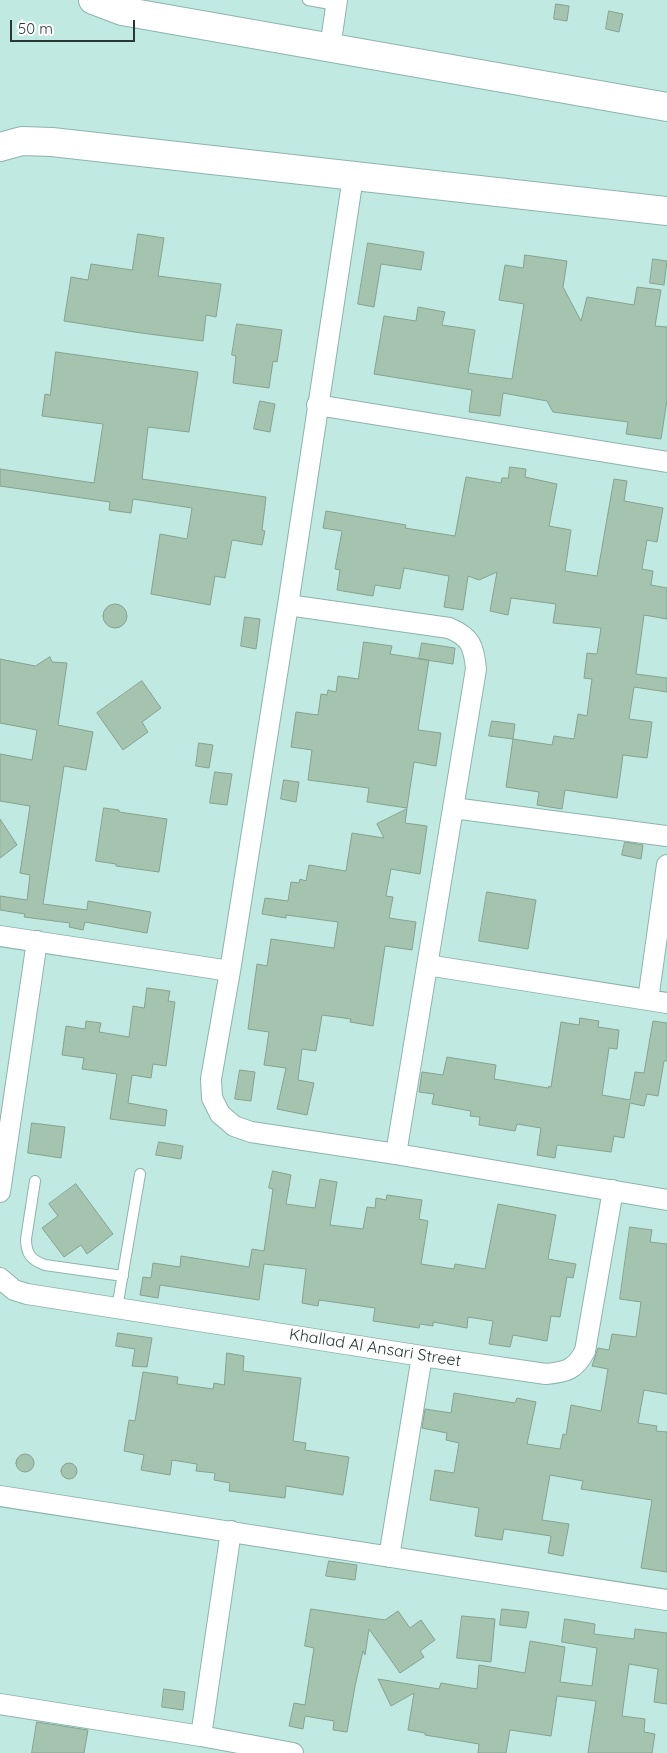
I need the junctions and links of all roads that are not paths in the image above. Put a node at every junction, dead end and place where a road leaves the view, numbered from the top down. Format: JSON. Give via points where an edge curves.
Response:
{"nodes":[{"id":1,"x":93,"y":0,"type":"edge"},
{"id":2,"x":308,"y":0,"type":"edge"},
{"id":3,"x":337,"y":2,"type":"edge"},
{"id":4,"x":330,"y":48,"type":"junction"},
{"id":5,"x":667,"y":108,"type":"edge"},
{"id":6,"x":0,"y":146,"type":"edge"},
{"id":7,"x":353,"y":177,"type":"junction"},
{"id":8,"x":667,"y":211,"type":"edge"},
{"id":9,"x":318,"y":405,"type":"junction"},
{"id":10,"x":667,"y":462,"type":"edge"},
{"id":11,"x":288,"y":605,"type":"junction"},
{"id":12,"x":453,"y":808,"type":"junction"},
{"id":13,"x":667,"y":836,"type":"edge"},
{"id":14,"x":667,"y":864,"type":"edge"},
{"id":15,"x":0,"y":936,"type":"edge"},
{"id":16,"x":37,"y":941,"type":"junction"},
{"id":17,"x":428,"y":965,"type":"junction"},
{"id":18,"x":230,"y":972,"type":"junction"},
{"id":19,"x":657,"y":1001,"type":"edge"},
{"id":20,"x":396,"y":1154,"type":"junction"},
{"id":21,"x":140,"y":1174,"type":"dead end"},
{"id":22,"x":35,"y":1181,"type":"dead end"},
{"id":23,"x":613,"y":1190,"type":"junction"},
{"id":24,"x":0,"y":1192,"type":"edge"},
{"id":25,"x":667,"y":1200,"type":"edge"},
{"id":26,"x":122,"y":1276,"type":"junction"},
{"id":27,"x":0,"y":1278,"type":"edge"},
{"id":28,"x":117,"y":1308,"type":"junction"},
{"id":29,"x":422,"y":1356,"type":"junction"},
{"id":30,"x":0,"y":1496,"type":"edge"},
{"id":31,"x":230,"y":1531,"type":"junction"},
{"id":32,"x":388,"y":1557,"type":"junction"},
{"id":33,"x":667,"y":1600,"type":"edge"},
{"id":34,"x":0,"y":1704,"type":"edge"},
{"id":35,"x":200,"y":1736,"type":"junction"},
{"id":36,"x":293,"y":1753,"type":"edge"}],
"edges":[{"from":1,"to":4,"type":"main road","via":[[122,11]]},
{"from":2,"to":3,"type":"lane"},
{"from":3,"to":4,"type":"street"},
{"from":4,"to":5,"type":"main road"},
{"from":6,"to":7,"type":"main road","via":[[37,141]]},
{"from":7,"to":8,"type":"main road"},
{"from":7,"to":9,"type":"street"},
{"from":9,"to":10,"type":"street"},
{"from":9,"to":11,"type":"street"},
{"from":11,"to":12,"type":"street","via":[[449,628],[461,633],[471,643],[476,669]]},
{"from":11,"to":18,"type":"street"},
{"from":12,"to":13,"type":"street"},
{"from":12,"to":17,"type":"street"},
{"from":14,"to":19,"type":"street"},
{"from":15,"to":16,"type":"street"},
{"from":16,"to":18,"type":"street"},
{"from":16,"to":24,"type":"street"},
{"from":17,"to":19,"type":"street"},
{"from":17,"to":20,"type":"street"},
{"from":18,"to":20,"type":"street","via":[[211,1080],[212,1098],[220,1114],[234,1126],[251,1132]]},
{"from":20,"to":23,"type":"street"},
{"from":21,"to":26,"type":"lane"},
{"from":22,"to":26,"type":"lane","via":[[26,1239],[30,1256],[45,1264]]},
{"from":23,"to":25,"type":"street"},
{"from":23,"to":29,"type":"street","name":"Khallad Al Ansari Street","via":[[584,1351],[579,1362],[559,1373],[546,1374]]},
{"from":26,"to":28,"type":"lane"},
{"from":27,"to":28,"type":"street","name":"Khallad Al Ansari Street","via":[[14,1290],[27,1294]]},
{"from":28,"to":29,"type":"street","name":"Khallad Al Ansari Street"},
{"from":29,"to":32,"type":"street"},
{"from":30,"to":31,"type":"street"},
{"from":31,"to":32,"type":"street"},
{"from":31,"to":35,"type":"street"},
{"from":32,"to":33,"type":"street"},
{"from":34,"to":35,"type":"street"},
{"from":35,"to":36,"type":"street"}]}
